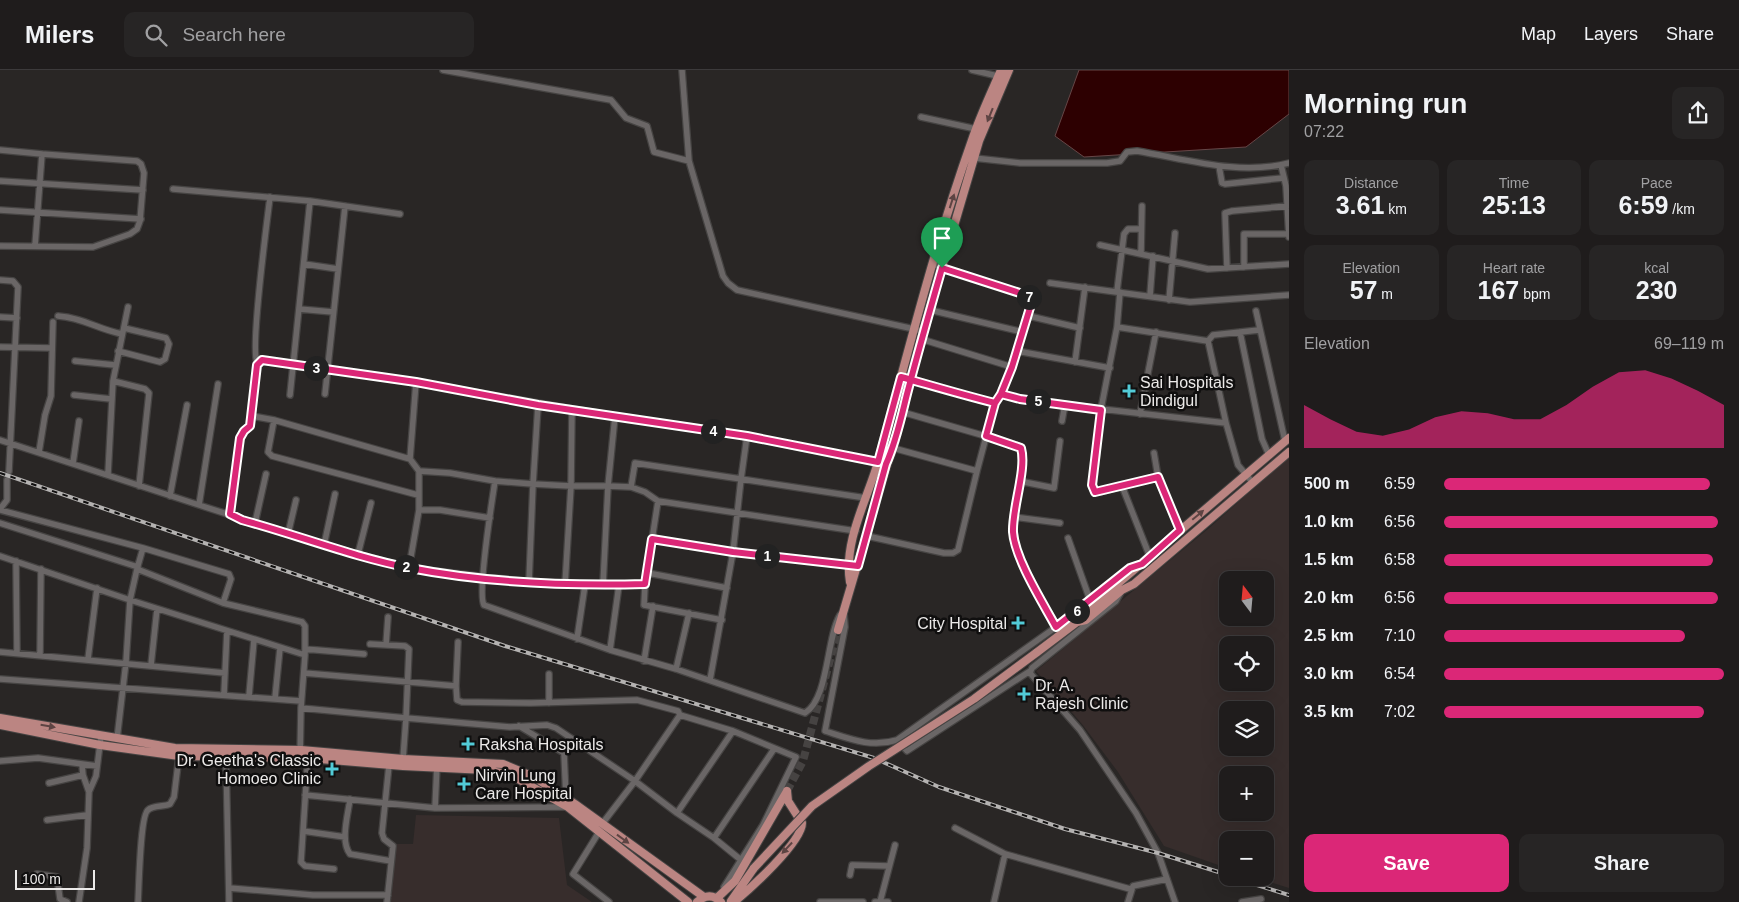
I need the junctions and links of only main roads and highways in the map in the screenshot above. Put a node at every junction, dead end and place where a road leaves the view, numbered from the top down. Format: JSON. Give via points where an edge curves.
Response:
{"nodes":[{"id":1,"x":1009,"y":70,"type":"edge"},
{"id":2,"x":1001,"y":73,"type":"edge"},
{"id":3,"x":1287,"y":439,"type":"edge"},
{"id":4,"x":1289,"y":452,"type":"edge"},
{"id":5,"x":851,"y":584,"type":"junction"},
{"id":6,"x":1077,"y":622,"type":"junction"},
{"id":7,"x":838,"y":630,"type":"tunnel mouth"},
{"id":8,"x":0,"y":718,"type":"edge"},
{"id":9,"x":0,"y":725,"type":"edge"},
{"id":10,"x":100,"y":740,"type":"junction"},
{"id":11,"x":304,"y":754,"type":"junction"},
{"id":12,"x":437,"y":764,"type":"junction"},
{"id":13,"x":600,"y":828,"type":"junction"},
{"id":14,"x":739,"y":888,"type":"junction"},
{"id":15,"x":718,"y":899,"type":"edge"},
{"id":16,"x":701,"y":900,"type":"edge"},
{"id":17,"x":688,"y":902,"type":"edge"},
{"id":18,"x":730,"y":902,"type":"edge"},
{"id":19,"x":734,"y":902,"type":"edge"}],
"edges":[{"from":1,"to":2,"type":"main road"},
{"from":2,"to":5,"type":"main road","one_way":true},
{"from":5,"to":2,"type":"main road","one_way":true,"via":[[847,565],[932,264],[976,129]]},
{"from":6,"to":3,"type":"main road","one_way":true,"via":[[1081,615]]},
{"from":4,"to":6,"type":"main road","via":[[1134,584],[1086,620]]},
{"from":5,"to":7,"type":"main road"},
{"from":6,"to":14,"type":"main road","bridge":true,"via":[[974,698],[812,806]]},
{"from":8,"to":10,"type":"main road","one_way":true},
{"from":9,"to":10,"type":"main road"},
{"from":10,"to":11,"type":"main road","via":[[118,739],[175,748]]},
{"from":10,"to":11,"type":"main road","via":[[179,756],[226,758]]},
{"from":11,"to":12,"type":"main road"},
{"from":11,"to":12,"type":"main road","via":[[389,765]]},
{"from":12,"to":13,"type":"main road","via":[[511,775]]},
{"from":12,"to":13,"type":"main road","via":[[503,764],[534,777],[566,798]]},
{"from":13,"to":16,"type":"main road","one_way":true},
{"from":13,"to":17,"type":"main road"},
{"from":14,"to":15,"type":"main road"},
{"from":14,"to":18,"type":"main road"},
{"from":15,"to":16,"type":"main road"},
{"from":15,"to":19,"type":"main road","one_way":true,"via":[[735,881],[787,790],[788,801],[802,823],[799,833]]}]}
